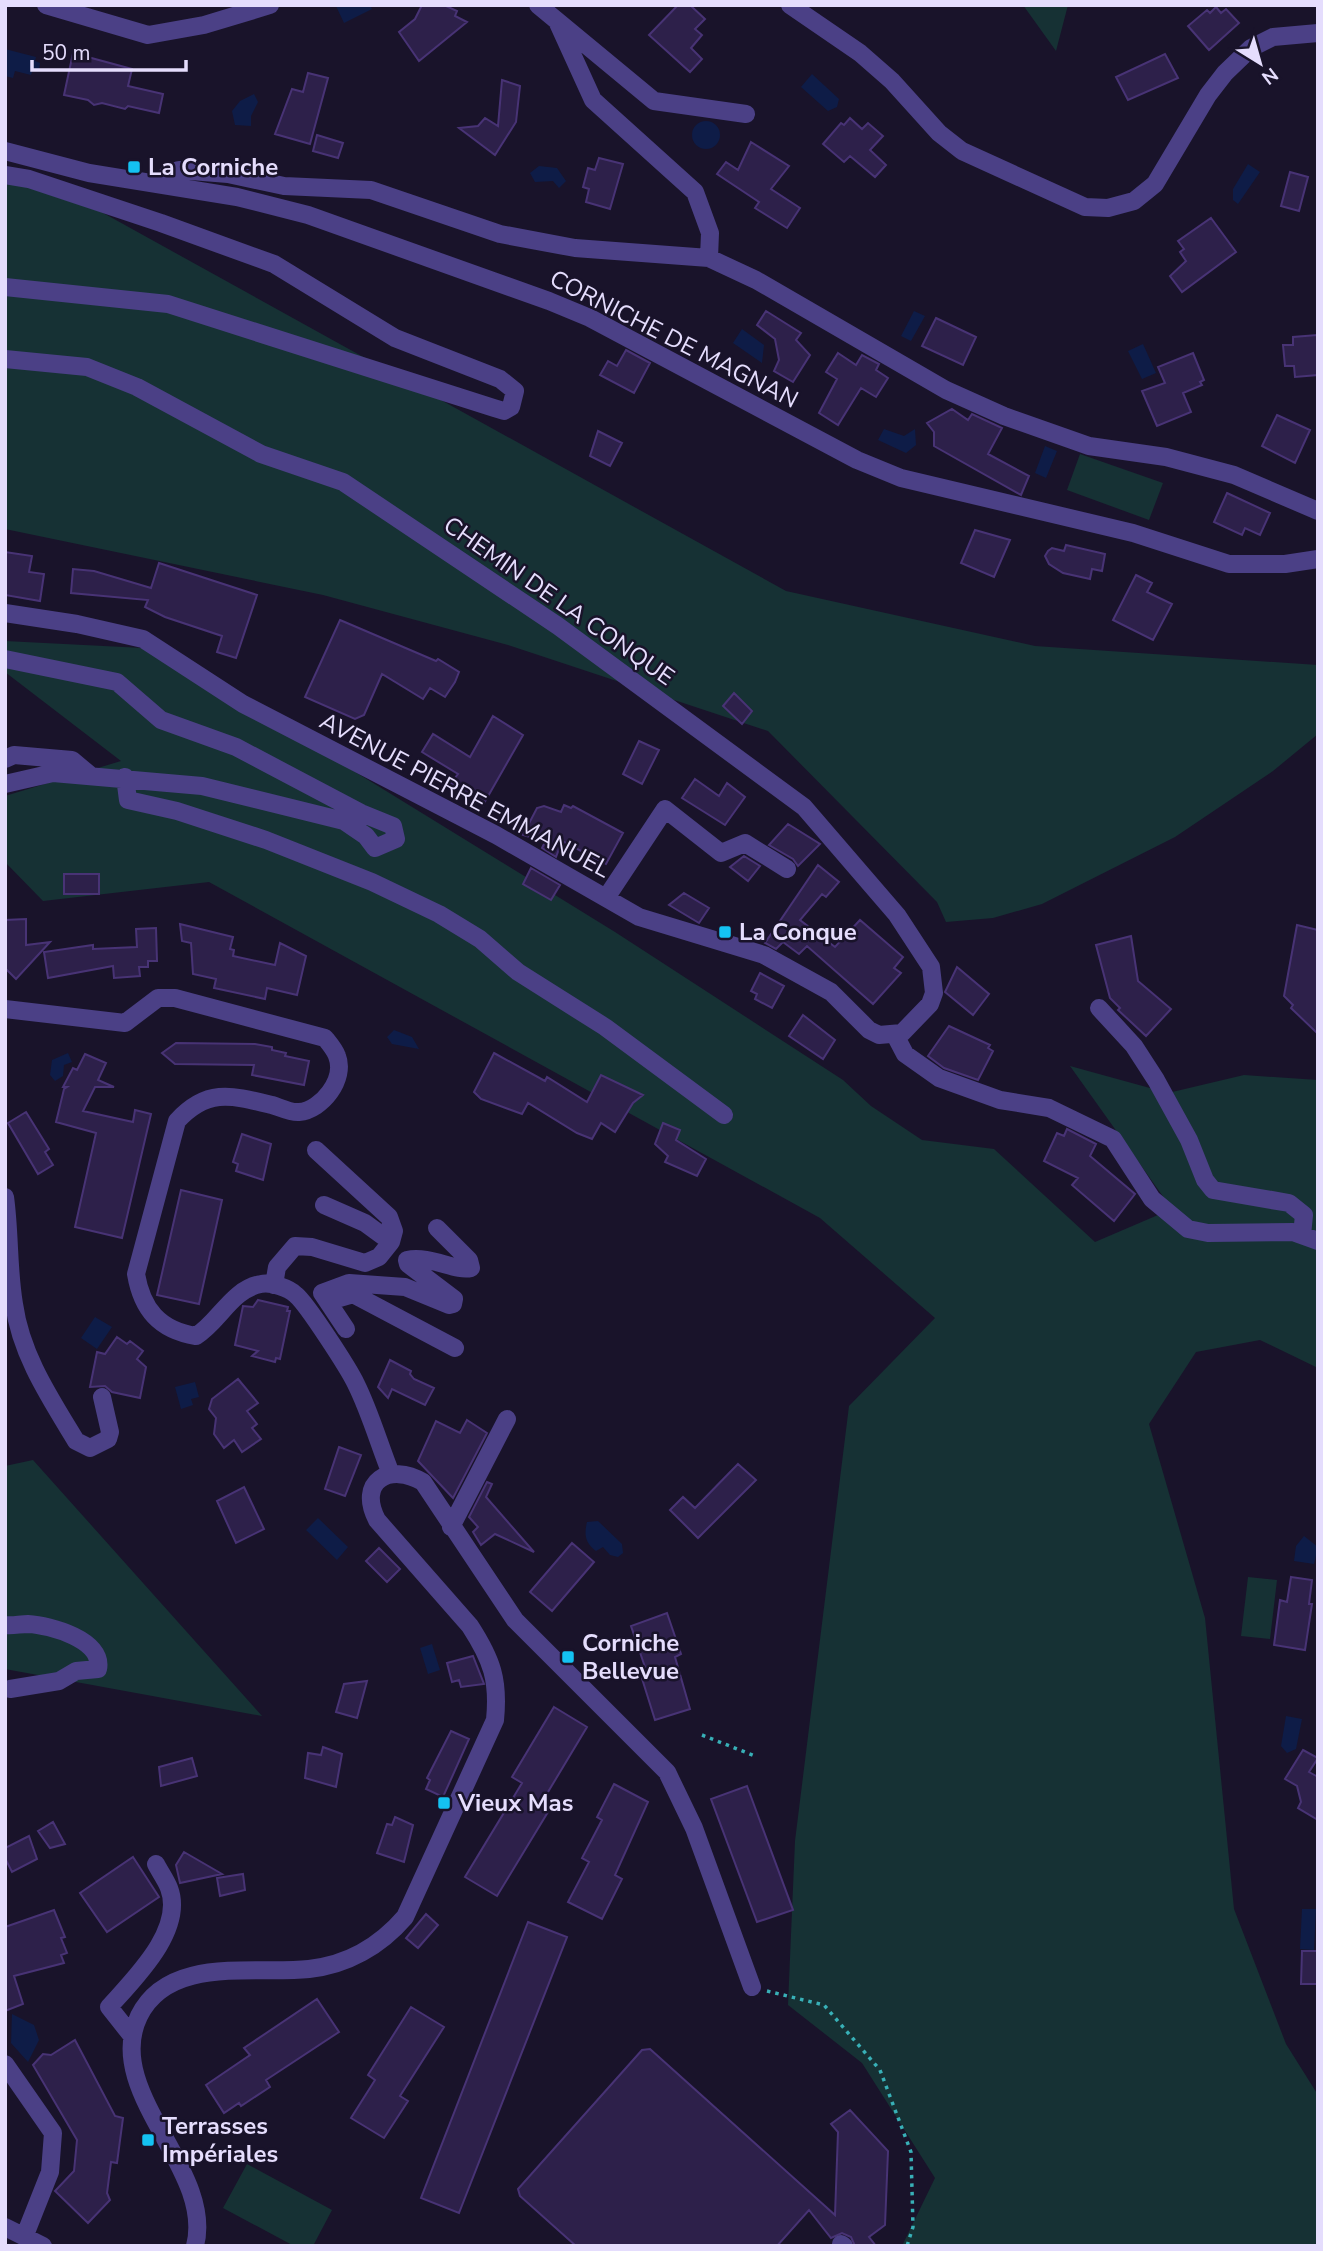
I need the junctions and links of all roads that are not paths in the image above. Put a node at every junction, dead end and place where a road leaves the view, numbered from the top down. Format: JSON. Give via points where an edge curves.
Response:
{"nodes":[{"id":1,"x":46,"y":5,"type":"edge"},
{"id":2,"x":270,"y":5,"type":"edge"},
{"id":3,"x":538,"y":5,"type":"edge"},
{"id":4,"x":790,"y":5,"type":"edge"},
{"id":5,"x":557,"y":21,"type":"junction"},
{"id":6,"x":1318,"y":33,"type":"edge"},
{"id":7,"x":746,"y":114,"type":"dead end"},
{"id":8,"x":5,"y":151,"type":"edge"},
{"id":9,"x":5,"y":175,"type":"edge"},
{"id":10,"x":161,"y":182,"type":"junction"},
{"id":11,"x":709,"y":258,"type":"junction"},
{"id":12,"x":5,"y":287,"type":"edge"},
{"id":13,"x":5,"y":359,"type":"edge"},
{"id":14,"x":1318,"y":510,"type":"edge"},
{"id":15,"x":1318,"y":559,"type":"edge"},
{"id":16,"x":5,"y":613,"type":"edge"},
{"id":17,"x":5,"y":659,"type":"edge"},
{"id":18,"x":5,"y":759,"type":"edge"},
{"id":19,"x":90,"y":775,"type":"junction"},
{"id":20,"x":125,"y":777,"type":"junction"},
{"id":21,"x":5,"y":785,"type":"edge"},
{"id":22,"x":787,"y":869,"type":"dead end"},
{"id":23,"x":607,"y":898,"type":"junction"},
{"id":24,"x":1099,"y":1008,"type":"dead end"},
{"id":25,"x":5,"y":1009,"type":"edge"},
{"id":26,"x":895,"y":1035,"type":"junction"},
{"id":27,"x":724,"y":1115,"type":"dead end"},
{"id":28,"x":316,"y":1150,"type":"dead end"},
{"id":29,"x":5,"y":1197,"type":"edge"},
{"id":30,"x":324,"y":1205,"type":"dead end"},
{"id":31,"x":436,"y":1228,"type":"dead end"},
{"id":32,"x":1310,"y":1238,"type":"edge"},
{"id":33,"x":391,"y":1242,"type":"junction"},
{"id":34,"x":274,"y":1285,"type":"junction"},
{"id":35,"x":326,"y":1301,"type":"junction"},
{"id":36,"x":308,"y":1312,"type":"junction"},
{"id":37,"x":346,"y":1329,"type":"dead end"},
{"id":38,"x":455,"y":1348,"type":"dead end"},
{"id":39,"x":102,"y":1397,"type":"dead end"},
{"id":40,"x":507,"y":1419,"type":"dead end"},
{"id":41,"x":391,"y":1474,"type":"junction"},
{"id":42,"x":451,"y":1527,"type":"junction"},
{"id":43,"x":5,"y":1625,"type":"edge"},
{"id":44,"x":10,"y":1689,"type":"dead end"},
{"id":45,"x":156,"y":1864,"type":"dead end"},
{"id":46,"x":752,"y":1987,"type":"road end"},
{"id":47,"x":132,"y":2035,"type":"junction"},
{"id":48,"x":5,"y":2064,"type":"edge"},
{"id":49,"x":5,"y":2227,"type":"edge"},
{"id":50,"x":25,"y":2235,"type":"junction"},
{"id":51,"x":43,"y":2246,"type":"edge"},
{"id":52,"x":195,"y":2246,"type":"edge"}],
"edges":[{"from":1,"to":2,"type":"street","via":[[148,34],[204,25]]},
{"from":3,"to":5,"type":"street"},
{"from":4,"to":6,"type":"street","via":[[860,53],[939,133],[962,150],[1085,207],[1108,208],[1134,201],[1155,184],[1208,95],[1251,48],[1273,37]]},
{"from":5,"to":7,"type":"street","via":[[654,101]]},
{"from":5,"to":11,"type":"street","via":[[593,100],[695,192],[710,233]]},
{"from":8,"to":10,"type":"street","name":"CORNICHE DE MAGNAN","via":[[89,173]]},
{"from":9,"to":12,"type":"street","via":[[29,179],[274,264],[395,338],[500,379],[515,391],[516,399],[504,411],[168,304]]},
{"from":10,"to":11,"type":"street","via":[[179,170],[284,186],[372,190],[500,234],[575,248]]},
{"from":10,"to":15,"type":"street","name":"CORNICHE DE MAGNAN","via":[[308,215],[549,301],[590,318],[857,460],[901,478],[1133,533],[1229,564]]},
{"from":11,"to":14,"type":"street","via":[[757,280],[946,390],[1004,416],[1089,446],[1166,457],[1234,475]]},
{"from":13,"to":26,"type":"street","name":"CHEMIN DE LA CONQUE","via":[[88,368],[137,387],[261,454],[343,482],[558,626],[804,807],[897,915],[931,967],[930,1004],[909,1028]]},
{"from":16,"to":23,"type":"street","name":"AVENUE PIERRE EMMANUEL","via":[[143,639],[243,704]]},
{"from":17,"to":20,"type":"street","via":[[117,682],[161,720],[236,747],[393,826],[396,839],[375,848],[344,821],[202,786]]},
{"from":18,"to":19,"type":"street","via":[[14,755],[72,760]]},
{"from":19,"to":20,"type":"street"},
{"from":19,"to":21,"type":"street","via":[[52,773]]},
{"from":20,"to":27,"type":"street","via":[[128,800],[266,840],[439,914]]},
{"from":22,"to":23,"type":"street","via":[[745,843],[721,853],[665,809]]},
{"from":23,"to":26,"type":"street","name":"AVENUE PIERRE EMMANUEL","via":[[639,917],[764,955],[831,992],[869,1030]]},
{"from":24,"to":32,"type":"street","via":[[1134,1046],[1156,1080],[1213,1190],[1289,1203],[1304,1214]]},
{"from":25,"to":34,"type":"street","via":[[125,1023],[158,998],[175,998],[325,1038],[338,1057],[337,1079],[324,1101],[299,1112],[247,1099],[216,1097],[194,1103],[177,1121],[136,1274],[141,1299],[157,1319],[180,1333],[196,1336],[211,1327],[246,1290],[263,1283]]},
{"from":26,"to":32,"type":"street","via":[[905,1054],[939,1078],[1000,1100],[1049,1108],[1113,1139],[1152,1199],[1188,1228]]},
{"from":28,"to":33,"type":"street","via":[[388,1217],[394,1231]]},
{"from":29,"to":39,"type":"street","via":[[14,1306],[25,1347],[42,1384],[82,1446],[90,1448],[108,1439]]},
{"from":30,"to":33,"type":"street","via":[[365,1223]]},
{"from":31,"to":35,"type":"street","via":[[469,1260],[471,1268],[407,1260],[448,1292],[453,1304],[405,1287],[349,1283],[322,1293]]},
{"from":33,"to":34,"type":"street","via":[[379,1257],[365,1263],[295,1246],[277,1267]]},
{"from":34,"to":36,"type":"street","via":[[296,1294]]},
{"from":35,"to":36,"type":"street"},
{"from":35,"to":37,"type":"street"},
{"from":35,"to":38,"type":"street","via":[[353,1294]]},
{"from":36,"to":41,"type":"street","via":[[355,1382]]},
{"from":40,"to":42,"type":"street"},
{"from":41,"to":42,"type":"street","via":[[403,1473],[423,1482]]},
{"from":41,"to":47,"type":"street","via":[[368,1498],[377,1520],[470,1626],[493,1668],[496,1711],[484,1751],[405,1917],[391,1933],[333,1964],[177,1980],[155,1995],[139,2015]]},
{"from":42,"to":46,"type":"street","via":[[515,1620],[667,1772],[694,1828]]},
{"from":43,"to":44,"type":"street","via":[[30,1624],[71,1634],[96,1652],[100,1661],[98,1669]]},
{"from":45,"to":47,"type":"street","via":[[170,1891],[169,1930],[109,2007]]},
{"from":47,"to":52,"type":"street","via":[[135,2075],[193,2204],[198,2234]]},
{"from":48,"to":50,"type":"street","via":[[53,2133],[50,2172]]},
{"from":49,"to":50,"type":"street"},
{"from":50,"to":51,"type":"street"}]}
